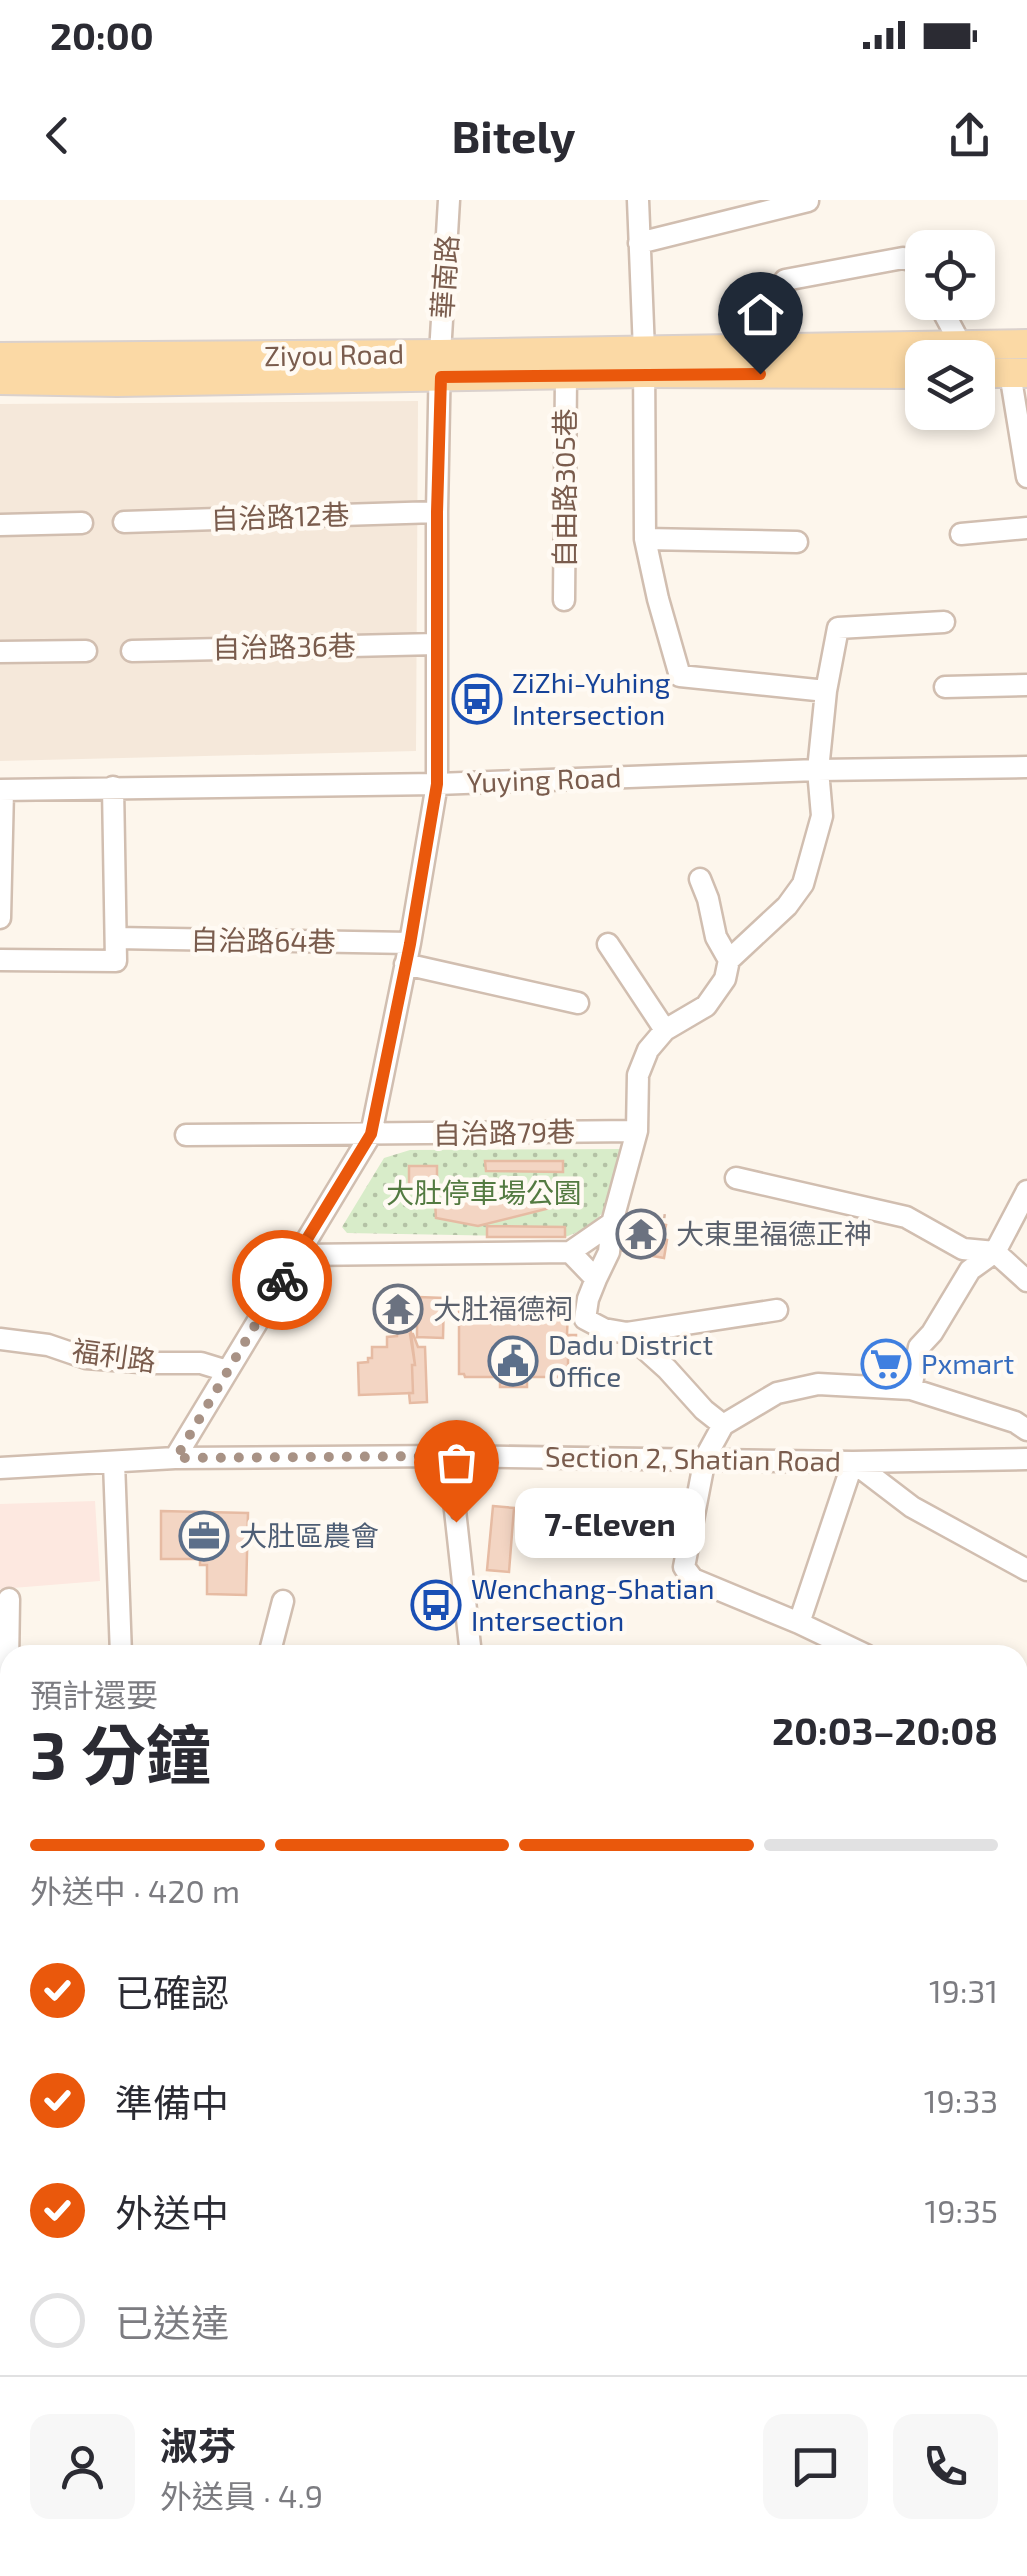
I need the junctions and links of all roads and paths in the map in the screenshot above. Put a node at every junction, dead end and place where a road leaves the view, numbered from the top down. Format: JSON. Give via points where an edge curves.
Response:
{"nodes":[{"id":1,"x":450,"y":200,"type":"edge"},
{"id":2,"x":638,"y":200,"type":"edge"},
{"id":3,"x":808,"y":201,"type":"edge"},
{"id":4,"x":639,"y":242,"type":"junction"},
{"id":5,"x":905,"y":258,"type":"edge"},
{"id":6,"x":785,"y":280,"type":"dead end"},
{"id":7,"x":995,"y":344,"type":"edge"},
{"id":8,"x":1027,"y":344,"type":"edge"},
{"id":9,"x":905,"y":348,"type":"edge"},
{"id":10,"x":0,"y":357,"type":"edge"},
{"id":11,"x":644,"y":362,"type":"junction"},
{"id":12,"x":441,"y":365,"type":"junction"},
{"id":13,"x":905,"y":373,"type":"edge"},
{"id":14,"x":1018,"y":373,"type":"edge"},
{"id":15,"x":566,"y":376,"type":"junction"},
{"id":16,"x":0,"y":380,"type":"edge"},
{"id":17,"x":1027,"y":477,"type":"edge"},
{"id":18,"x":437,"y":512,"type":"junction"},
{"id":19,"x":124,"y":522,"type":"dead end"},
{"id":20,"x":82,"y":524,"type":"dead end"},
{"id":21,"x":0,"y":525,"type":"edge"},
{"id":22,"x":1027,"y":528,"type":"edge"},
{"id":23,"x":961,"y":534,"type":"dead end"},
{"id":24,"x":645,"y":539,"type":"junction"},
{"id":25,"x":796,"y":542,"type":"dead end"},
{"id":26,"x":564,"y":600,"type":"dead end"},
{"id":27,"x":944,"y":622,"type":"dead end"},
{"id":28,"x":436,"y":644,"type":"junction"},
{"id":29,"x":86,"y":651,"type":"dead end"},
{"id":30,"x":132,"y":651,"type":"dead end"},
{"id":31,"x":0,"y":652,"type":"edge"},
{"id":32,"x":1027,"y":684,"type":"edge"},
{"id":33,"x":945,"y":687,"type":"dead end"},
{"id":34,"x":826,"y":691,"type":"junction"},
{"id":35,"x":1027,"y":767,"type":"edge"},
{"id":36,"x":818,"y":770,"type":"junction"},
{"id":37,"x":437,"y":784,"type":"junction"},
{"id":38,"x":113,"y":787,"type":"junction"},
{"id":39,"x":1,"y":790,"type":"edge"},
{"id":40,"x":700,"y":879,"type":"dead end"},
{"id":41,"x":0,"y":918,"type":"edge"},
{"id":42,"x":116,"y":938,"type":"junction"},
{"id":43,"x":608,"y":944,"type":"dead end"},
{"id":44,"x":408,"y":954,"type":"junction"},
{"id":45,"x":0,"y":960,"type":"edge"},
{"id":46,"x":729,"y":960,"type":"junction"},
{"id":47,"x":578,"y":1002,"type":"dead end"},
{"id":48,"x":666,"y":1030,"type":"junction"},
{"id":49,"x":637,"y":1131,"type":"junction"},
{"id":50,"x":371,"y":1134,"type":"junction"},
{"id":51,"x":186,"y":1135,"type":"dead end"},
{"id":52,"x":736,"y":1178,"type":"dead end"},
{"id":53,"x":1027,"y":1191,"type":"edge"},
{"id":54,"x":614,"y":1216,"type":"junction"},
{"id":55,"x":672,"y":1217,"type":"dead end"},
{"id":56,"x":570,"y":1252,"type":"junction"},
{"id":57,"x":995,"y":1252,"type":"junction"},
{"id":58,"x":298,"y":1255,"type":"junction"},
{"id":59,"x":596,"y":1280,"type":"junction"},
{"id":60,"x":1027,"y":1281,"type":"edge"},
{"id":61,"x":777,"y":1310,"type":"dead end"},
{"id":62,"x":627,"y":1333,"type":"junction"},
{"id":63,"x":0,"y":1339,"type":"edge"},
{"id":64,"x":228,"y":1371,"type":"junction"},
{"id":65,"x":911,"y":1389,"type":"junction"},
{"id":66,"x":724,"y":1424,"type":"junction"},
{"id":67,"x":1027,"y":1430,"type":"edge"},
{"id":68,"x":449,"y":1456,"type":"junction"},
{"id":69,"x":176,"y":1458,"type":"junction"},
{"id":70,"x":705,"y":1458,"type":"junction"},
{"id":71,"x":1027,"y":1459,"type":"edge"},
{"id":72,"x":114,"y":1462,"type":"junction"},
{"id":73,"x":853,"y":1462,"type":"junction"},
{"id":74,"x":0,"y":1468,"type":"edge"},
{"id":75,"x":1027,"y":1570,"type":"edge"},
{"id":76,"x":9,"y":1598,"type":"dead end"},
{"id":77,"x":283,"y":1601,"type":"dead end"},
{"id":78,"x":799,"y":1623,"type":"junction"},
{"id":79,"x":8,"y":1645,"type":"edge"},
{"id":80,"x":121,"y":1645,"type":"edge"},
{"id":81,"x":272,"y":1645,"type":"edge"},
{"id":82,"x":470,"y":1645,"type":"edge"},
{"id":83,"x":842,"y":1645,"type":"edge"}],
"edges":[{"from":1,"to":12,"type":"street","name":"華南路"},
{"from":2,"to":4,"type":"street"},
{"from":3,"to":4,"type":"street"},
{"from":4,"to":11,"type":"street"},
{"from":5,"to":6,"type":"street"},
{"from":7,"to":8,"type":"main road","name":"Ziyou Road"},
{"from":9,"to":11,"type":"main road","name":"Ziyou Road"},
{"from":10,"to":12,"type":"main road","name":"Ziyou Road"},
{"from":11,"to":12,"type":"main road","name":"Ziyou Road"},
{"from":11,"to":13,"type":"main road","name":"Ziyou Road"},
{"from":11,"to":15,"type":"main road","name":"Ziyou Road"},
{"from":11,"to":24,"type":"street"},
{"from":12,"to":15,"type":"main road","name":"Ziyou Road"},
{"from":12,"to":16,"type":"main road","name":"Ziyou Road","via":[[116,382]]},
{"from":12,"to":18,"type":"street","name":"華南路"},
{"from":14,"to":17,"type":"street"},
{"from":15,"to":26,"type":"street","name":"自由路305巷"},
{"from":18,"to":19,"type":"street","name":"自治路12巷"},
{"from":18,"to":28,"type":"street","name":"華南路"},
{"from":20,"to":21,"type":"street"},
{"from":22,"to":23,"type":"street"},
{"from":24,"to":25,"type":"street"},
{"from":24,"to":34,"type":"street","via":[[680,676]]},
{"from":27,"to":34,"type":"street","via":[[838,628]]},
{"from":28,"to":30,"type":"street","name":"自治路36巷"},
{"from":28,"to":37,"type":"street","name":"華南路"},
{"from":29,"to":31,"type":"street"},
{"from":32,"to":33,"type":"street"},
{"from":34,"to":36,"type":"street"},
{"from":35,"to":36,"type":"street","name":"Yuying Road"},
{"from":36,"to":37,"type":"street","name":"Yuying Road"},
{"from":36,"to":46,"type":"street","via":[[822,816],[802,884]]},
{"from":37,"to":38,"type":"street","name":"Yuying Road"},
{"from":37,"to":44,"type":"street","name":"華南路"},
{"from":38,"to":39,"type":"street","name":"Yuying Road"},
{"from":38,"to":42,"type":"street"},
{"from":39,"to":41,"type":"street"},
{"from":40,"to":46,"type":"street"},
{"from":42,"to":44,"type":"street","name":"自治路64巷"},
{"from":42,"to":45,"type":"street","via":[[116,961]]},
{"from":43,"to":48,"type":"street"},
{"from":44,"to":47,"type":"street","name":"自治路64巷"},
{"from":44,"to":50,"type":"street","name":"華南路"},
{"from":46,"to":48,"type":"street","via":[[706,1006]]},
{"from":48,"to":49,"type":"street","via":[[638,1076]]},
{"from":49,"to":50,"type":"street","name":"自治路79巷"},
{"from":49,"to":54,"type":"street"},
{"from":50,"to":51,"type":"street","name":"自治路79巷"},
{"from":50,"to":58,"type":"street","name":"華南路"},
{"from":52,"to":57,"type":"street","via":[[906,1217],[963,1249]]},
{"from":53,"to":57,"type":"street"},
{"from":54,"to":55,"type":"path"},
{"from":54,"to":56,"type":"street"},
{"from":54,"to":59,"type":"street"},
{"from":56,"to":58,"type":"street"},
{"from":56,"to":59,"type":"street"},
{"from":57,"to":60,"type":"street"},
{"from":57,"to":65,"type":"street","via":[[970,1270],[919,1348]]},
{"from":58,"to":64,"type":"street","name":"華南路"},
{"from":59,"to":62,"type":"street","via":[[585,1319]]},
{"from":61,"to":62,"type":"street"},
{"from":62,"to":66,"type":"street"},
{"from":63,"to":64,"type":"street","name":"福利路","via":[[86,1358],[202,1363]]},
{"from":64,"to":69,"type":"street","name":"華南路"},
{"from":65,"to":66,"type":"street","via":[[818,1384],[777,1393]]},
{"from":65,"to":67,"type":"street"},
{"from":66,"to":70,"type":"street"},
{"from":68,"to":69,"type":"street","name":"Section 2, Shatian Road"},
{"from":68,"to":70,"type":"street","name":"Section 2, Shatian Road"},
{"from":68,"to":82,"type":"street"},
{"from":69,"to":72,"type":"street","name":"Section 2, Shatian Road"},
{"from":70,"to":73,"type":"street","name":"Section 2, Shatian Road"},
{"from":70,"to":78,"type":"street","via":[[684,1566],[693,1579]]},
{"from":71,"to":73,"type":"street","name":"Section 2, Shatian Road"},
{"from":72,"to":74,"type":"street","name":"Section 2, Shatian Road"},
{"from":72,"to":80,"type":"street"},
{"from":73,"to":75,"type":"street","via":[[912,1507]]},
{"from":73,"to":78,"type":"street"},
{"from":76,"to":79,"type":"street"},
{"from":77,"to":81,"type":"street"},
{"from":78,"to":83,"type":"street"}]}
